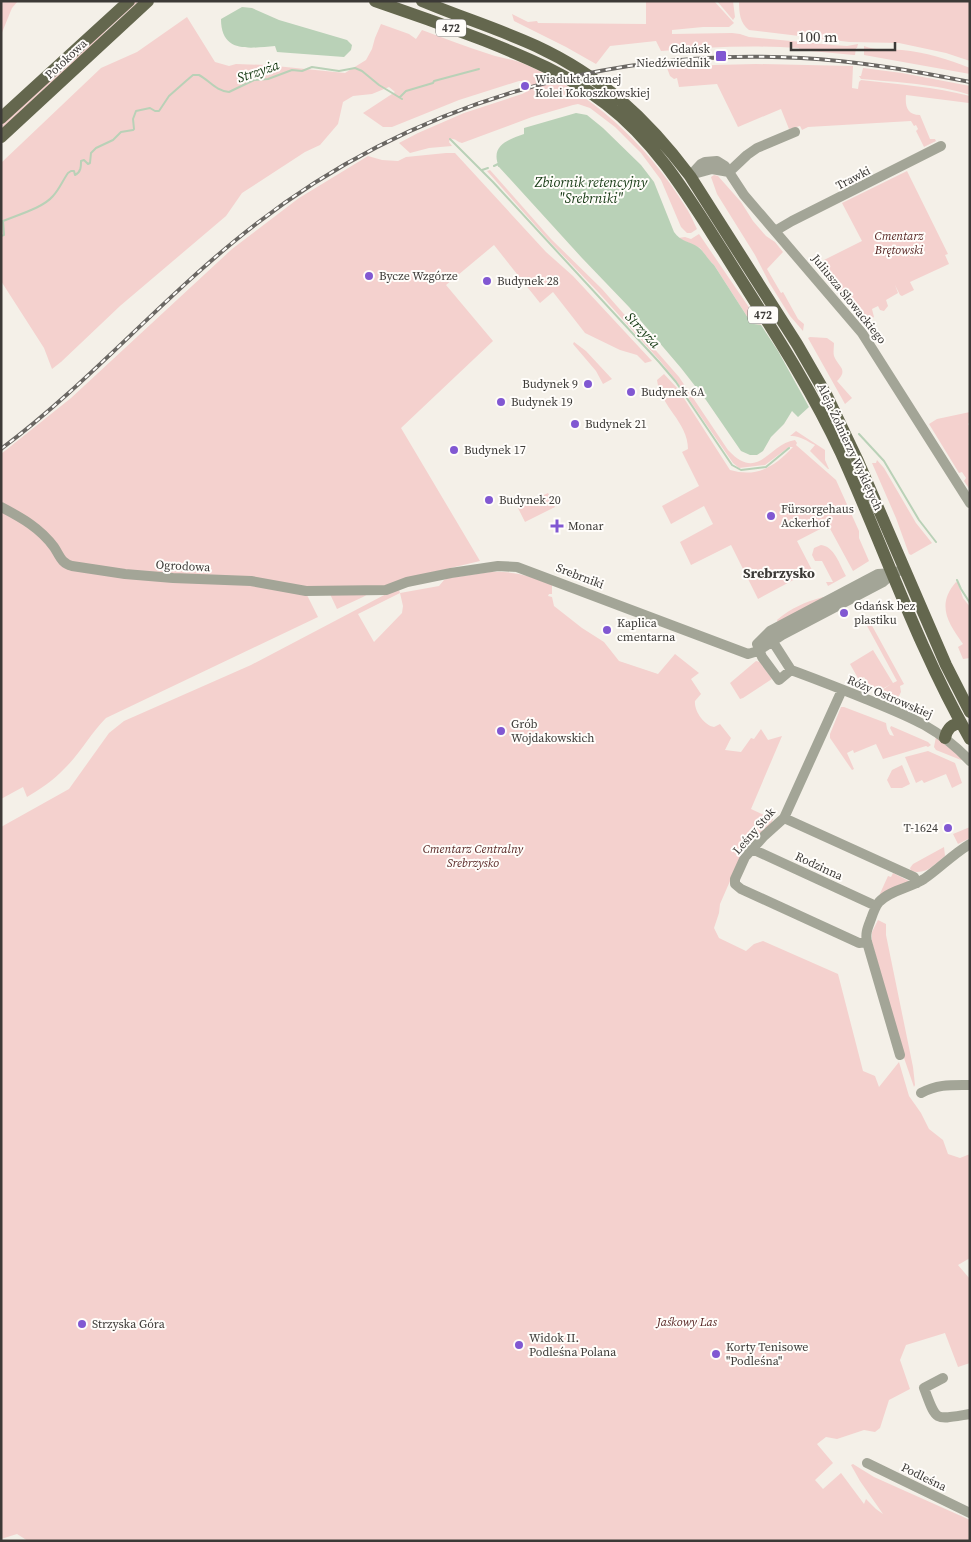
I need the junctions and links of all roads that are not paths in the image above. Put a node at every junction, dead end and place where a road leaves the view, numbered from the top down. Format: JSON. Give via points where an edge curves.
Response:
{"nodes":[{"id":1,"x":129,"y":1,"type":"edge"},
{"id":2,"x":148,"y":1,"type":"edge"},
{"id":3,"x":375,"y":1,"type":"edge"},
{"id":4,"x":422,"y":1,"type":"edge"},
{"id":5,"x":1,"y":118,"type":"edge"},
{"id":6,"x":794,"y":132,"type":"dead end"},
{"id":7,"x":1,"y":137,"type":"edge"},
{"id":8,"x":942,"y":146,"type":"dead end"},
{"id":9,"x":729,"y":172,"type":"junction"},
{"id":10,"x":684,"y":179,"type":"junction"},
{"id":11,"x":775,"y":232,"type":"junction"},
{"id":12,"x":970,"y":503,"type":"edge"},
{"id":13,"x":1,"y":508,"type":"edge"},
{"id":14,"x":898,"y":571,"type":"junction"},
{"id":15,"x":386,"y":590,"type":"joint"},
{"id":16,"x":834,"y":603,"type":"junction"},
{"id":17,"x":772,"y":642,"type":"junction"},
{"id":18,"x":758,"y":651,"type":"junction"},
{"id":19,"x":790,"y":670,"type":"junction"},
{"id":20,"x":842,"y":690,"type":"junction"},
{"id":21,"x":970,"y":712,"type":"edge"},
{"id":22,"x":961,"y":723,"type":"junction"},
{"id":23,"x":945,"y":738,"type":"junction"},
{"id":24,"x":970,"y":739,"type":"edge"},
{"id":25,"x":970,"y":761,"type":"edge"},
{"id":26,"x":784,"y":818,"type":"junction"},
{"id":27,"x":970,"y":844,"type":"edge"},
{"id":28,"x":752,"y":849,"type":"junction"},
{"id":29,"x":917,"y":883,"type":"junction"},
{"id":30,"x":876,"y":906,"type":"junction"},
{"id":31,"x":867,"y":942,"type":"junction"},
{"id":32,"x":900,"y":1056,"type":"dead end"},
{"id":33,"x":970,"y":1086,"type":"edge"},
{"id":34,"x":921,"y":1094,"type":"dead end"},
{"id":35,"x":943,"y":1378,"type":"dead end"},
{"id":36,"x":970,"y":1414,"type":"edge"},
{"id":37,"x":867,"y":1462,"type":"dead end"},
{"id":38,"x":970,"y":1513,"type":"edge"}],
"edges":[{"from":1,"to":5,"type":"main road","name":"Potokowa"},
{"from":2,"to":7,"type":"main road","name":"Potokowa"},
{"from":3,"to":10,"type":"main road","number":"472","via":[[500,47],[583,87],[608,105]]},
{"from":4,"to":10,"type":"main road","number":"472","via":[[536,46],[604,86],[632,109],[671,151]]},
{"from":6,"to":9,"type":"street","via":[[757,148]]},
{"from":8,"to":11,"type":"street","name":"Trawki"},
{"from":9,"to":10,"type":"street","via":[[712,169]]},
{"from":9,"to":11,"type":"street","name":"Juliusza Słowackiego"},
{"from":10,"to":14,"type":"main road","name":"Aleja Żołnierzy Wyklętych","number":"472","via":[[804,382]]},
{"from":11,"to":12,"type":"street","name":"Juliusza Słowackiego","via":[[871,345]]},
{"from":13,"to":15,"type":"street","name":"Ogrodowa","via":[[40,531],[64,563],[72,566],[125,574],[251,581],[306,591]]},
{"from":14,"to":16,"type":"street","via":[[883,582]]},
{"from":14,"to":21,"type":"main road","name":"Aleja Żołnierzy Wyklętych","number":"472"},
{"from":14,"to":22,"type":"main road","name":"Aleja Żołnierzy Wyklętych","number":"472","via":[[913,622]]},
{"from":15,"to":18,"type":"street","name":"Srebrniki","via":[[451,573],[498,566],[517,567],[748,654]]},
{"from":16,"to":17,"type":"street"},
{"from":16,"to":18,"type":"street","via":[[770,631],[757,644]]},
{"from":17,"to":18,"type":"street"},
{"from":17,"to":19,"type":"street"},
{"from":18,"to":19,"type":"street","via":[[779,680]]},
{"from":19,"to":20,"type":"street","name":"Róży Ostrowskiej"},
{"from":20,"to":23,"type":"street","name":"Róży Ostrowskiej","via":[[909,716]]},
{"from":20,"to":26,"type":"street","name":"Leśny Stok"},
{"from":22,"to":23,"type":"main road","via":[[949,728]]},
{"from":22,"to":24,"type":"main road","name":"Aleja Żołnierzy Wyklętych","number":"472"},
{"from":23,"to":25,"type":"street","name":"Róży Ostrowskiej"},
{"from":26,"to":28,"type":"street","name":"Leśny Stok"},
{"from":26,"to":29,"type":"street","via":[[914,877]]},
{"from":27,"to":29,"type":"street"},
{"from":28,"to":30,"type":"street","name":"Rodzinna"},
{"from":28,"to":31,"type":"street","name":"Leśny Stok","via":[[735,879],[735,884],[741,889],[859,943]]},
{"from":29,"to":30,"type":"street","via":[[889,895]]},
{"from":30,"to":31,"type":"street","via":[[867,930]]},
{"from":31,"to":32,"type":"street"},
{"from":33,"to":34,"type":"street","via":[[941,1085]]},
{"from":35,"to":36,"type":"street","via":[[924,1388],[937,1417]]},
{"from":37,"to":38,"type":"street","name":"Podleśna"}]}
